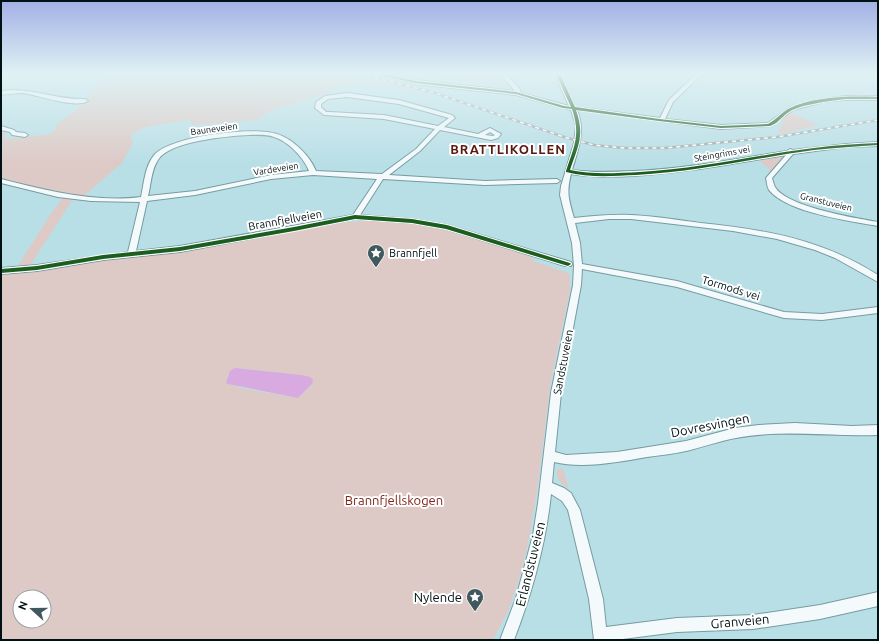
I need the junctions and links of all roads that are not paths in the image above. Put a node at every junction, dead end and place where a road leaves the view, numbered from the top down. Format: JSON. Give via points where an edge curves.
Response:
{"nodes":[{"id":1,"x":319,"y":104,"type":"edge"},
{"id":2,"x":410,"y":104,"type":"edge"},
{"id":3,"x":554,"y":104,"type":"edge"},
{"id":4,"x":571,"y":104,"type":"edge"},
{"id":5,"x":669,"y":104,"type":"edge"},
{"id":6,"x":811,"y":104,"type":"edge"},
{"id":7,"x":573,"y":108,"type":"junction"},
{"id":8,"x":662,"y":120,"type":"junction"},
{"id":9,"x":1,"y":128,"type":"edge"},
{"id":10,"x":439,"y":128,"type":"junction"},
{"id":11,"x":25,"y":134,"type":"dead end"},
{"id":12,"x":478,"y":136,"type":"dead end"},
{"id":13,"x":878,"y":144,"type":"edge"},
{"id":14,"x":790,"y":151,"type":"junction"},
{"id":15,"x":568,"y":171,"type":"junction"},
{"id":16,"x":313,"y":173,"type":"junction"},
{"id":17,"x":383,"y":176,"type":"junction"},
{"id":18,"x":1,"y":181,"type":"edge"},
{"id":19,"x":557,"y":181,"type":"dead end"},
{"id":20,"x":143,"y":200,"type":"junction"},
{"id":21,"x":355,"y":217,"type":"junction"},
{"id":22,"x":571,"y":221,"type":"junction"},
{"id":23,"x":878,"y":224,"type":"edge"},
{"id":24,"x":131,"y":254,"type":"junction"},
{"id":25,"x":568,"y":264,"type":"dead end"},
{"id":26,"x":578,"y":266,"type":"junction"},
{"id":27,"x":1,"y":271,"type":"edge"},
{"id":28,"x":878,"y":279,"type":"edge"},
{"id":29,"x":878,"y":310,"type":"edge"},
{"id":30,"x":878,"y":430,"type":"edge"},
{"id":31,"x":549,"y":456,"type":"junction"},
{"id":32,"x":546,"y":487,"type":"junction"},
{"id":33,"x":878,"y":599,"type":"edge"},
{"id":34,"x":601,"y":637,"type":"edge"},
{"id":35,"x":507,"y":640,"type":"edge"}],
"edges":[{"from":1,"to":10,"type":"street","via":[[319,110],[327,114],[384,117]]},
{"from":2,"to":10,"type":"street","via":[[452,117]]},
{"from":3,"to":7,"type":"street"},
{"from":4,"to":7,"type":"street","name":"Sandstuveien"},
{"from":5,"to":8,"type":"street"},
{"from":6,"to":8,"type":"street","via":[[788,111],[769,125],[725,127]]},
{"from":7,"to":8,"type":"street"},
{"from":7,"to":15,"type":"street","name":"Sandstuveien","via":[[579,132]]},
{"from":9,"to":11,"type":"street","via":[[14,134]]},
{"from":10,"to":12,"type":"street"},
{"from":10,"to":17,"type":"street","via":[[418,150]]},
{"from":13,"to":14,"type":"street","name":"Steingrims vei"},
{"from":14,"to":15,"type":"street","name":"Steingrims vei","via":[[656,172],[600,174]]},
{"from":14,"to":23,"type":"street","name":"Granstuveien","via":[[790,156],[769,178],[769,182],[779,195],[806,208]]},
{"from":15,"to":22,"type":"street","name":"Sandstuveien","via":[[564,193]]},
{"from":16,"to":17,"type":"street","name":"Vardeveien"},
{"from":16,"to":20,"type":"street","name":"Vardeveien","via":[[271,177],[195,193]]},
{"from":16,"to":20,"type":"street","name":"Bauneveien","via":[[310,165],[295,148],[275,135],[249,133],[191,140],[171,148],[154,160]]},
{"from":17,"to":19,"type":"street","name":"Vardeveien","via":[[490,184]]},
{"from":17,"to":21,"type":"street"},
{"from":18,"to":20,"type":"street","name":"Vardeveien","via":[[74,197]]},
{"from":20,"to":24,"type":"street","name":"Bauneveien"},
{"from":21,"to":24,"type":"street","name":"Brannfjellveien","via":[[200,246]]},
{"from":21,"to":25,"type":"street","name":"Brannfjellveien","via":[[412,221],[447,227]]},
{"from":22,"to":26,"type":"street","name":"Sandstuveien"},
{"from":22,"to":28,"type":"street","via":[[631,217],[776,236],[813,245],[843,257]]},
{"from":24,"to":27,"type":"street","name":"Brannfjellveien"},
{"from":26,"to":29,"type":"street","name":"Tormods vei","via":[[677,284],[788,315],[822,317]]},
{"from":26,"to":31,"type":"street","name":"Sandstuveien","via":[[571,320],[556,393]]},
{"from":30,"to":31,"type":"street","name":"Dovresvingen","via":[[760,430],[617,457],[566,460]]},
{"from":31,"to":32,"type":"street","name":"Sandstuveien"},
{"from":32,"to":34,"type":"street","via":[[560,492],[572,505],[593,585]]},
{"from":32,"to":35,"type":"street","name":"Erlandstuveien","via":[[531,571]]},
{"from":33,"to":34,"type":"street","name":"Granveien","via":[[820,612],[753,622],[673,626]]}]}
